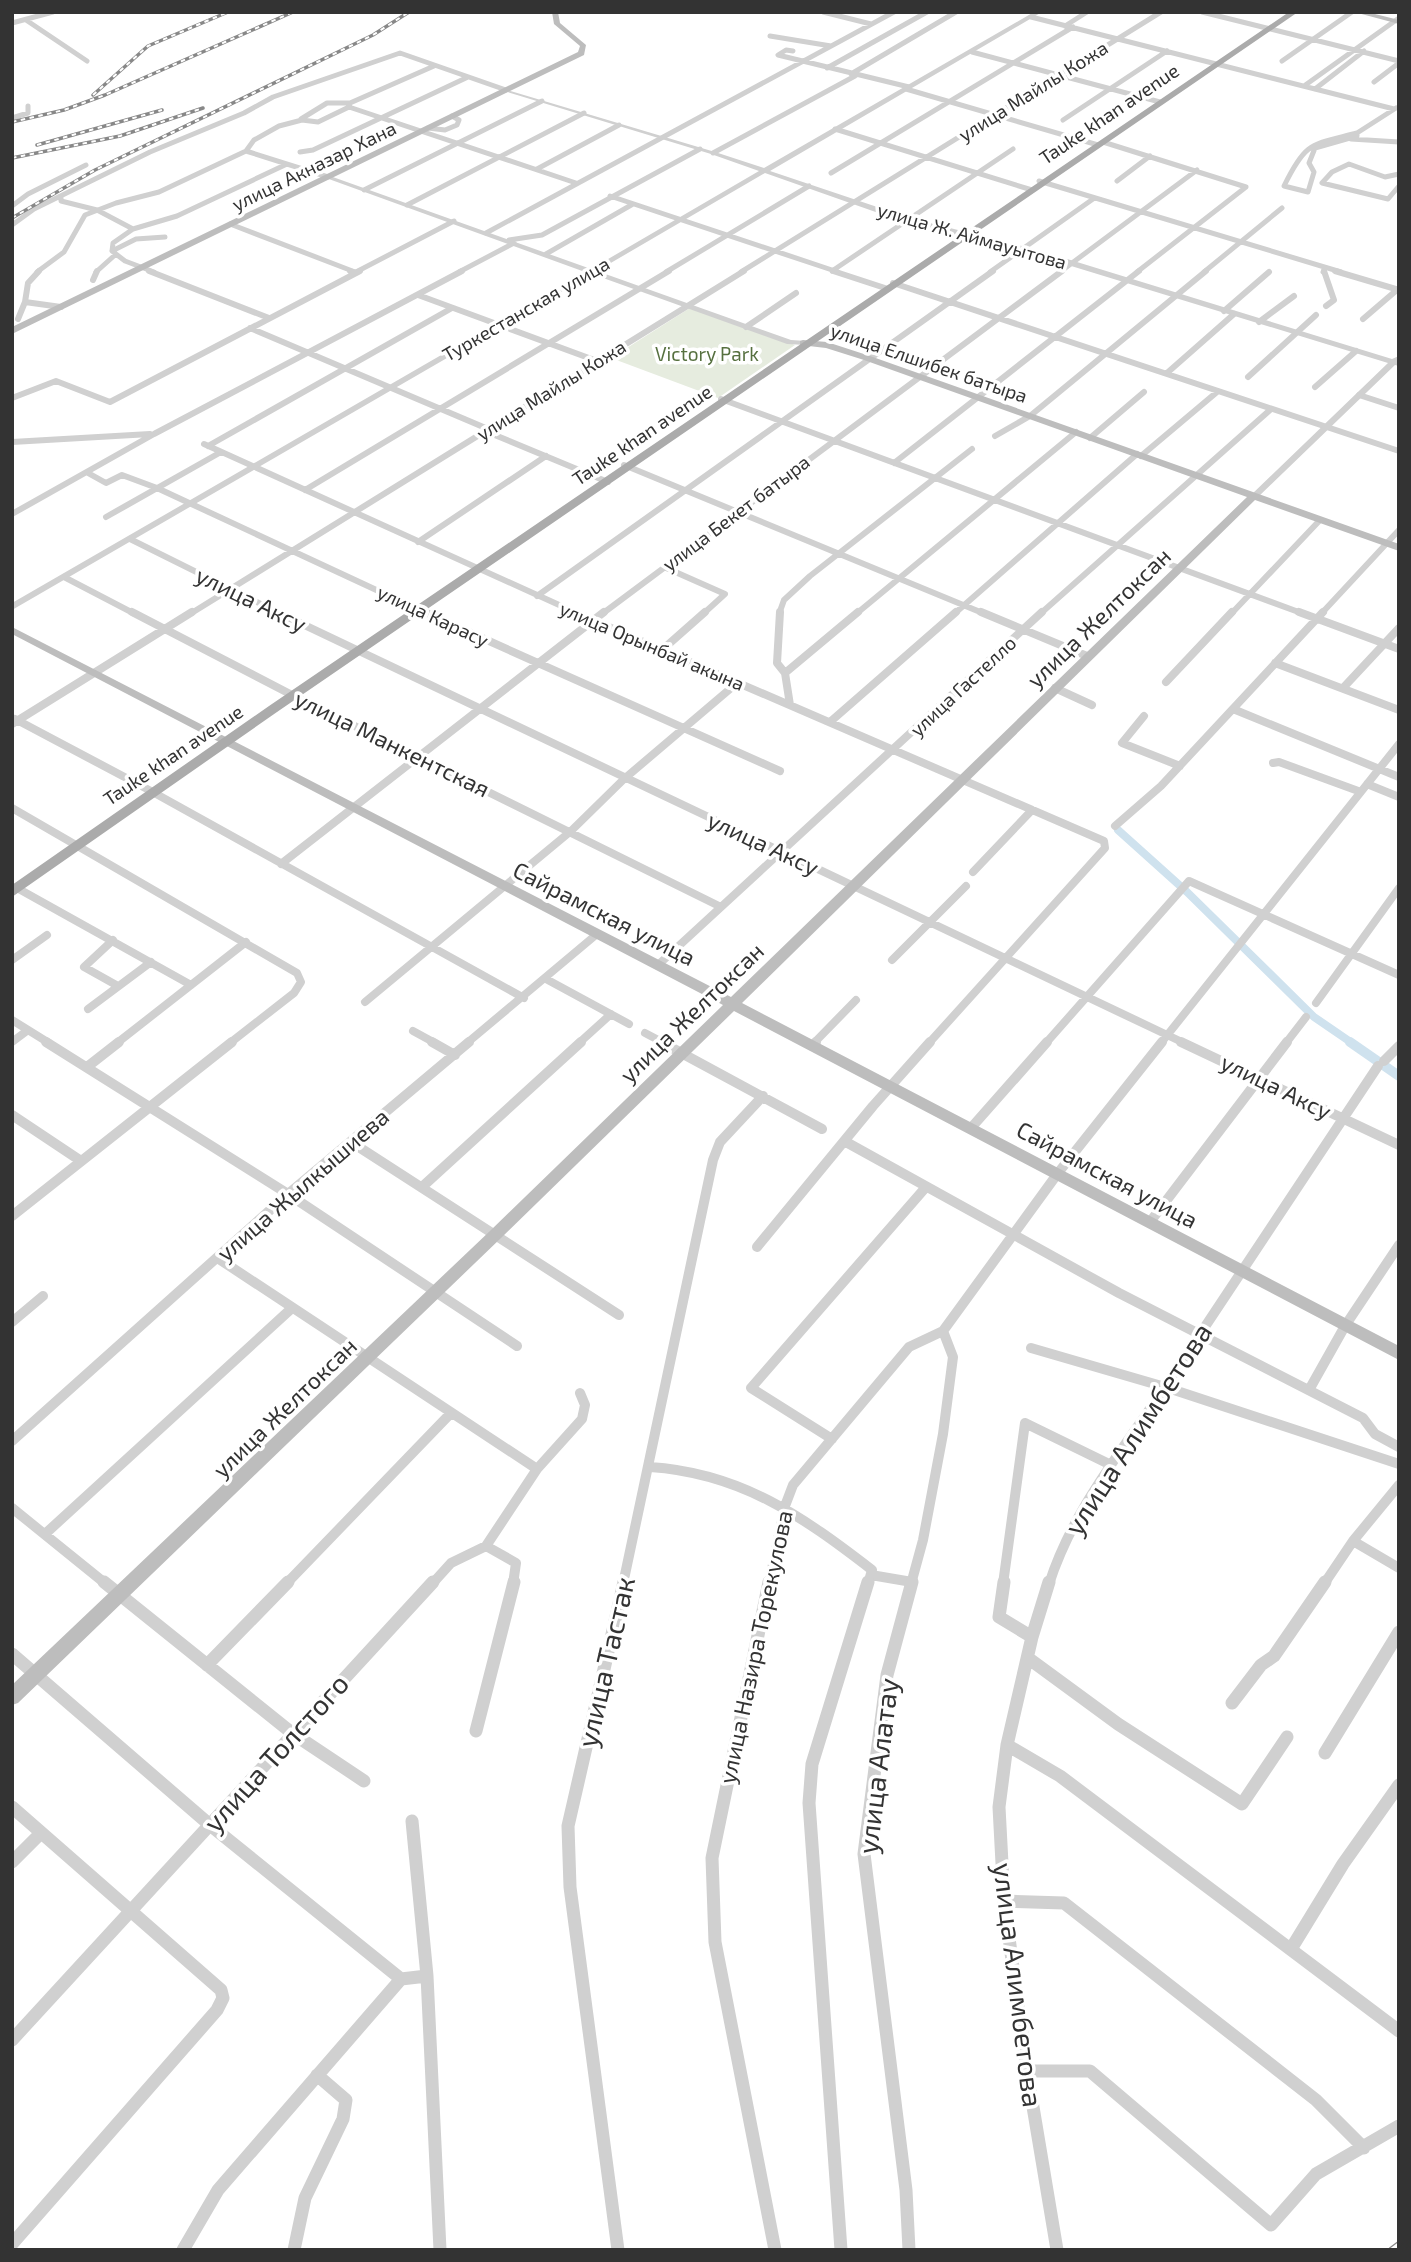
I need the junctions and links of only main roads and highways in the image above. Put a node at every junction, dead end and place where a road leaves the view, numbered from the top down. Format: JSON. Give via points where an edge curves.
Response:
{"nodes":[{"id":1,"x":555,"y":12,"type":"edge"},
{"id":2,"x":1288,"y":12,"type":"edge"},
{"id":3,"x":1294,"y":12,"type":"edge"},
{"id":4,"x":1357,"y":12,"type":"edge"},
{"id":5,"x":1398,"y":21,"type":"edge"},
{"id":6,"x":1267,"y":28,"type":"junction"},
{"id":7,"x":12,"y":331,"type":"edge"},
{"id":8,"x":806,"y":344,"type":"junction"},
{"id":9,"x":1254,"y":496,"type":"junction"},
{"id":10,"x":1399,"y":548,"type":"edge"},
{"id":11,"x":12,"y":630,"type":"edge"},
{"id":12,"x":225,"y":741,"type":"junction"},
{"id":13,"x":14,"y":887,"type":"edge"},
{"id":14,"x":731,"y":1004,"type":"junction"},
{"id":15,"x":1399,"y":1354,"type":"edge"},
{"id":16,"x":12,"y":1697,"type":"edge"}],
"edges":[{"from":1,"to":7,"type":"main road","name":"улица Акназар Хана","via":[[557,24],[582,43],[584,50],[572,58]]},
{"from":2,"to":6,"type":"main road","name":"Tauke khan avenue"},
{"from":3,"to":6,"type":"main road","name":"Tauke khan avenue"},
{"from":4,"to":5,"type":"main road"},
{"from":6,"to":8,"type":"main road","name":"Tauke khan avenue"},
{"from":8,"to":9,"type":"main road","name":"улица Елшибек батыра","via":[[827,345],[867,358]]},
{"from":8,"to":12,"type":"main road","name":"Tauke khan avenue"},
{"from":9,"to":10,"type":"main road","name":"улица Елшибек батыра"},
{"from":9,"to":14,"type":"main road","name":"улица Желтоксан"},
{"from":11,"to":12,"type":"main road","name":"Сайрамская улица"},
{"from":12,"to":13,"type":"main road","name":"Tauke khan avenue"},
{"from":12,"to":14,"type":"main road","name":"Сайрамская улица"},
{"from":14,"to":15,"type":"main road","name":"Сайрамская улица"},
{"from":14,"to":16,"type":"main road","name":"улица Желтоксан"}]}
